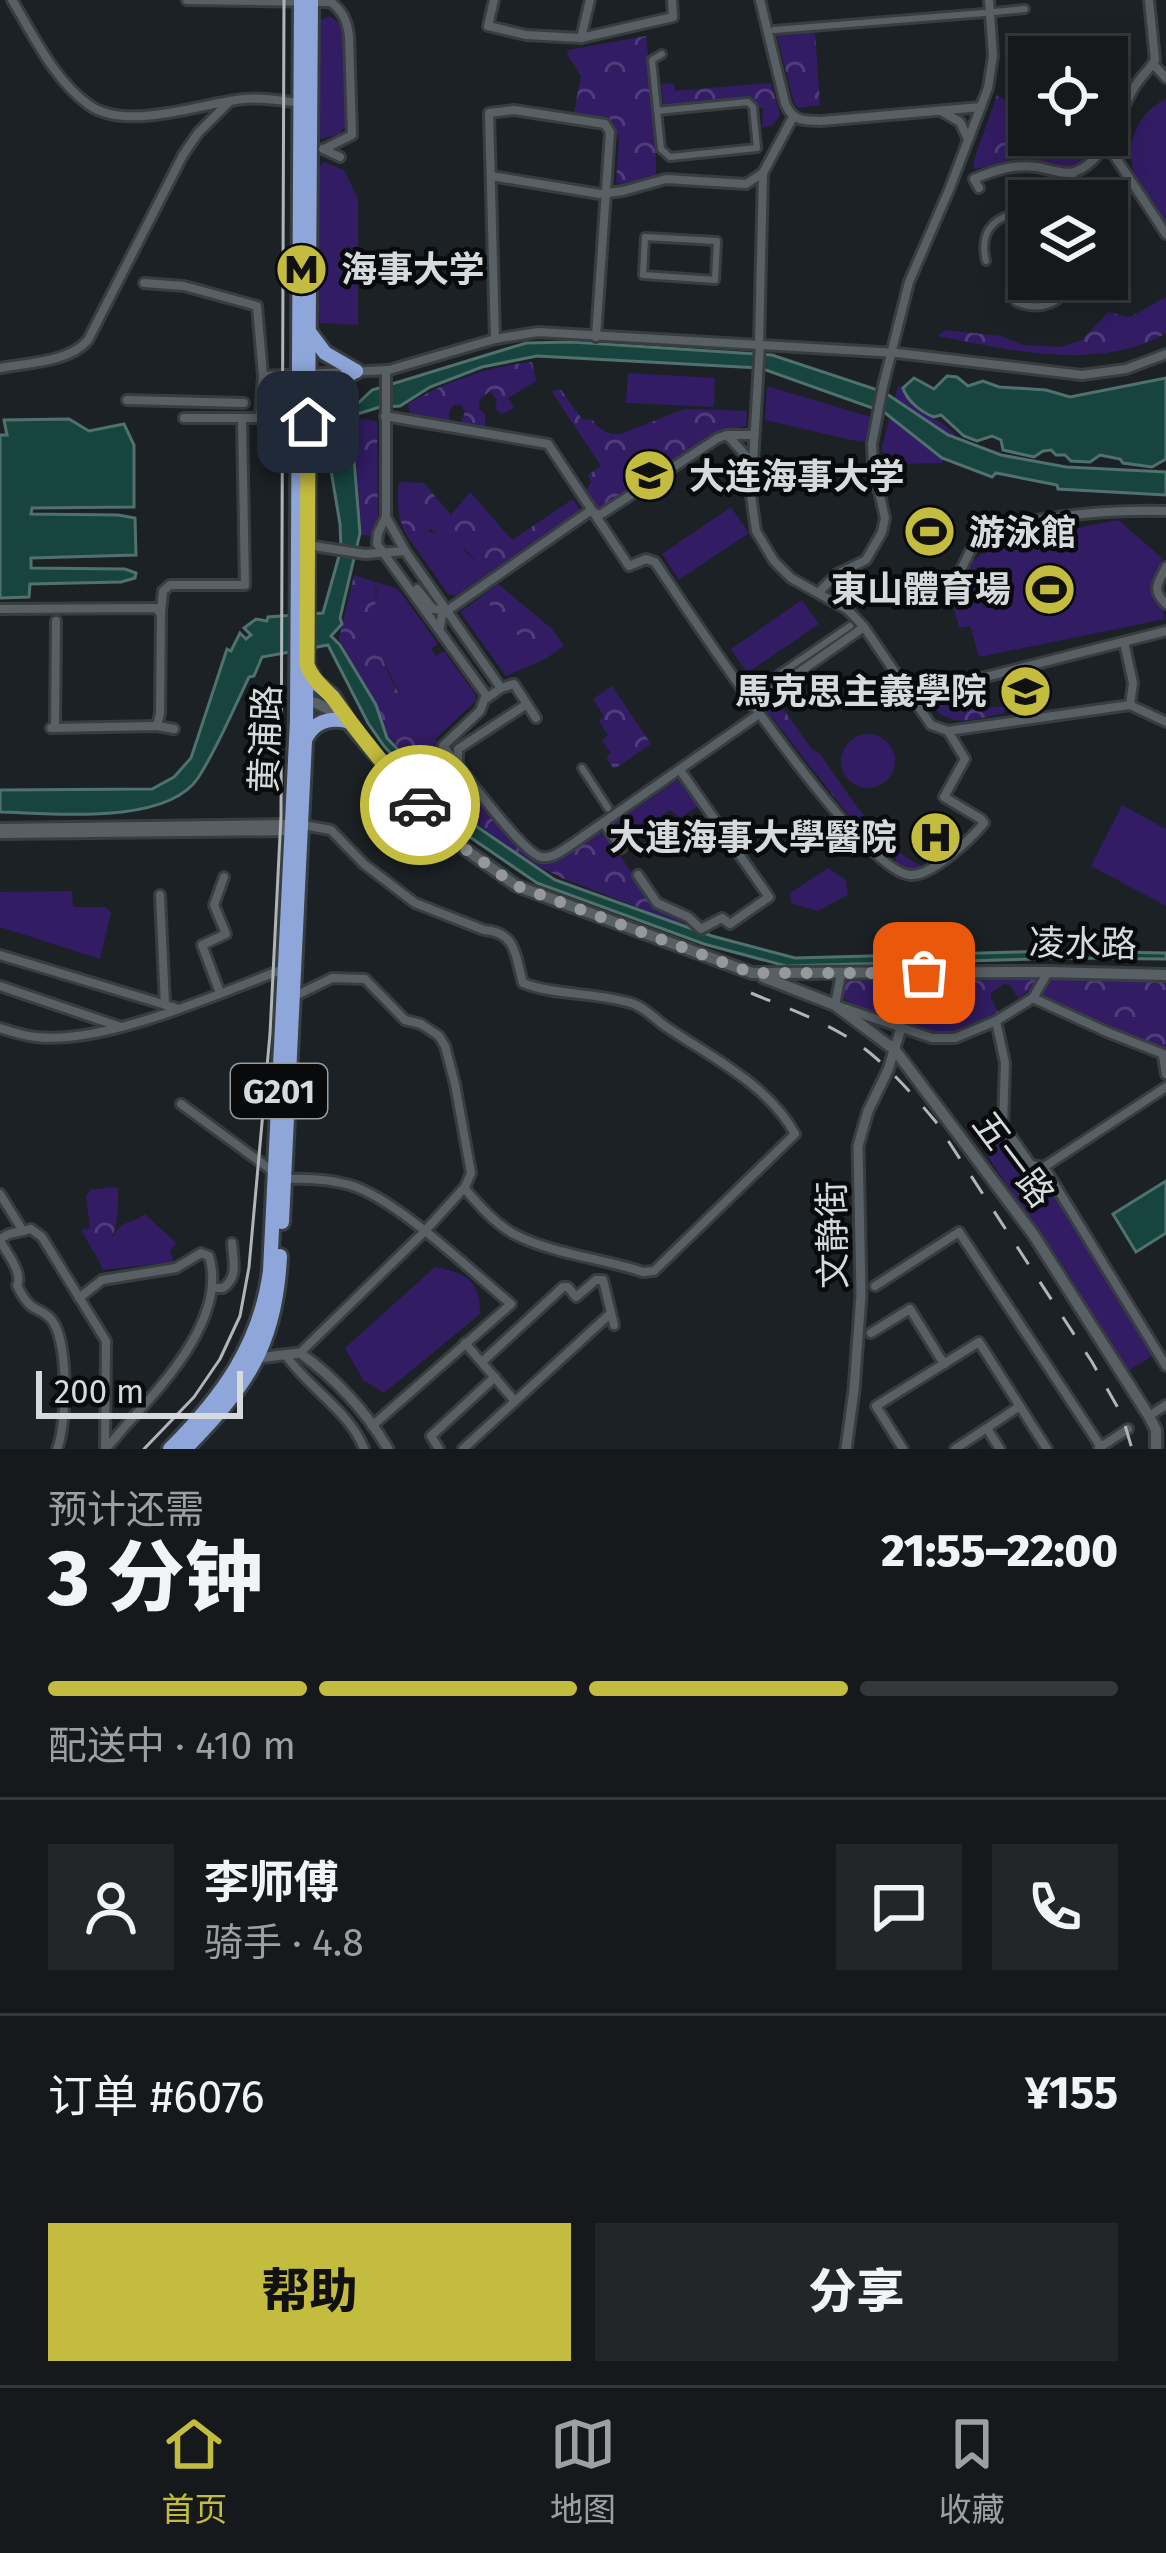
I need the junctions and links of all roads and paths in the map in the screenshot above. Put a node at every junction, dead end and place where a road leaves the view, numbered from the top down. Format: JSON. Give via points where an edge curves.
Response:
{"nodes":[{"id":1,"x":12,"y":0,"type":"edge"},
{"id":2,"x":187,"y":0,"type":"edge"},
{"id":3,"x":494,"y":0,"type":"edge"},
{"id":4,"x":590,"y":0,"type":"edge"},
{"id":5,"x":672,"y":0,"type":"edge"},
{"id":6,"x":760,"y":0,"type":"edge"},
{"id":7,"x":989,"y":0,"type":"edge"},
{"id":8,"x":1149,"y":0,"type":"edge"},
{"id":9,"x":306,"y":2,"type":"edge"},
{"id":10,"x":1025,"y":9,"type":"dead end"},
{"id":11,"x":994,"y":12,"type":"dead end"},
{"id":12,"x":984,"y":13,"type":"dead end"},
{"id":13,"x":774,"y":30,"type":"dead end"},
{"id":14,"x":581,"y":38,"type":"junction"},
{"id":15,"x":662,"y":54,"type":"dead end"},
{"id":16,"x":1153,"y":64,"type":"junction"},
{"id":17,"x":1166,"y":78,"type":"edge"},
{"id":18,"x":1128,"y":100,"type":"edge"},
{"id":19,"x":230,"y":101,"type":"junction"},
{"id":20,"x":300,"y":103,"type":"junction"},
{"id":21,"x":981,"y":107,"type":"junction"},
{"id":22,"x":938,"y":110,"type":"junction"},
{"id":23,"x":657,"y":111,"type":"junction"},
{"id":24,"x":793,"y":117,"type":"junction"},
{"id":25,"x":968,"y":138,"type":"junction"},
{"id":26,"x":317,"y":149,"type":"junction"},
{"id":27,"x":1096,"y":156,"type":"edge"},
{"id":28,"x":1115,"y":156,"type":"edge"},
{"id":29,"x":340,"y":157,"type":"dead end"},
{"id":30,"x":1075,"y":172,"type":"junction"},
{"id":31,"x":763,"y":173,"type":"junction"},
{"id":32,"x":491,"y":176,"type":"junction"},
{"id":33,"x":1069,"y":180,"type":"edge"},
{"id":34,"x":979,"y":188,"type":"dead end"},
{"id":35,"x":606,"y":193,"type":"junction"},
{"id":36,"x":1008,"y":214,"type":"edge"},
{"id":37,"x":1166,"y":234,"type":"edge"},
{"id":38,"x":986,"y":261,"type":"dead end"},
{"id":39,"x":715,"y":280,"type":"joint"},
{"id":40,"x":144,"y":283,"type":"dead end"},
{"id":41,"x":1055,"y":300,"type":"edge"},
{"id":42,"x":1016,"y":302,"type":"dead end"},
{"id":43,"x":309,"y":328,"type":"junction"},
{"id":44,"x":597,"y":336,"type":"junction"},
{"id":45,"x":495,"y":339,"type":"junction"},
{"id":46,"x":759,"y":347,"type":"junction"},
{"id":47,"x":891,"y":352,"type":"junction"},
{"id":48,"x":1166,"y":354,"type":"edge"},
{"id":49,"x":0,"y":368,"type":"edge"},
{"id":50,"x":386,"y":370,"type":"junction"},
{"id":51,"x":356,"y":371,"type":"junction"},
{"id":52,"x":303,"y":373,"type":"junction"},
{"id":53,"x":263,"y":376,"type":"junction"},
{"id":54,"x":127,"y":400,"type":"dead end"},
{"id":55,"x":244,"y":403,"type":"dead end"},
{"id":56,"x":387,"y":413,"type":"junction"},
{"id":57,"x":184,"y":418,"type":"dead end"},
{"id":58,"x":242,"y":419,"type":"junction"},
{"id":59,"x":308,"y":422,"type":"junction"},
{"id":60,"x":727,"y":435,"type":"junction"},
{"id":61,"x":754,"y":435,"type":"junction"},
{"id":62,"x":752,"y":469,"type":"junction"},
{"id":63,"x":590,"y":511,"type":"junction"},
{"id":64,"x":1166,"y":511,"type":"edge"},
{"id":65,"x":386,"y":517,"type":"junction"},
{"id":66,"x":308,"y":545,"type":"junction"},
{"id":67,"x":405,"y":550,"type":"junction"},
{"id":68,"x":385,"y":553,"type":"junction"},
{"id":69,"x":1166,"y":567,"type":"edge"},
{"id":70,"x":405,"y":581,"type":"junction"},
{"id":71,"x":910,"y":582,"type":"dead end"},
{"id":72,"x":819,"y":592,"type":"junction"},
{"id":73,"x":1166,"y":604,"type":"edge"},
{"id":74,"x":0,"y":609,"type":"edge"},
{"id":75,"x":302,"y":610,"type":"junction"},
{"id":76,"x":448,"y":610,"type":"junction"},
{"id":77,"x":161,"y":614,"type":"junction"},
{"id":78,"x":56,"y":621,"type":"dead end"},
{"id":79,"x":850,"y":626,"type":"dead end"},
{"id":80,"x":864,"y":627,"type":"junction"},
{"id":81,"x":440,"y":629,"type":"junction"},
{"id":82,"x":1166,"y":631,"type":"edge"},
{"id":83,"x":1124,"y":642,"type":"junction"},
{"id":84,"x":476,"y":652,"type":"junction"},
{"id":85,"x":463,"y":661,"type":"junction"},
{"id":86,"x":304,"y":663,"type":"junction"},
{"id":87,"x":501,"y":688,"type":"junction"},
{"id":88,"x":910,"y":696,"type":"junction"},
{"id":89,"x":485,"y":699,"type":"junction"},
{"id":90,"x":302,"y":701,"type":"junction"},
{"id":91,"x":749,"y":701,"type":"junction"},
{"id":92,"x":527,"y":704,"type":"junction"},
{"id":93,"x":1130,"y":705,"type":"junction"},
{"id":94,"x":759,"y":714,"type":"junction"},
{"id":95,"x":536,"y":718,"type":"dead end"},
{"id":96,"x":347,"y":721,"type":"junction"},
{"id":97,"x":1166,"y":722,"type":"edge"},
{"id":98,"x":157,"y":726,"type":"junction"},
{"id":99,"x":174,"y":729,"type":"dead end"},
{"id":100,"x":948,"y":731,"type":"junction"},
{"id":101,"x":305,"y":740,"type":"junction"},
{"id":102,"x":582,"y":768,"type":"dead end"},
{"id":103,"x":461,"y":769,"type":"junction"},
{"id":104,"x":680,"y":770,"type":"junction"},
{"id":105,"x":608,"y":808,"type":"dead end"},
{"id":106,"x":604,"y":823,"type":"junction"},
{"id":107,"x":295,"y":827,"type":"junction"},
{"id":108,"x":0,"y":831,"type":"edge"},
{"id":109,"x":621,"y":848,"type":"dead end"},
{"id":110,"x":638,"y":875,"type":"dead end"},
{"id":111,"x":224,"y":877,"type":"dead end"},
{"id":112,"x":160,"y":895,"type":"dead end"},
{"id":113,"x":0,"y":955,"type":"edge"},
{"id":114,"x":290,"y":967,"type":"junction"},
{"id":115,"x":1048,"y":972,"type":"junction"},
{"id":116,"x":752,"y":973,"type":"junction"},
{"id":117,"x":804,"y":974,"type":"junction"},
{"id":118,"x":841,"y":974,"type":"junction"},
{"id":119,"x":1166,"y":975,"type":"edge"},
{"id":120,"x":0,"y":986,"type":"edge"},
{"id":121,"x":802,"y":992,"type":"junction"},
{"id":122,"x":220,"y":993,"type":"junction"},
{"id":123,"x":293,"y":997,"type":"junction"},
{"id":124,"x":1033,"y":998,"type":"junction"},
{"id":125,"x":165,"y":1005,"type":"junction"},
{"id":126,"x":835,"y":1005,"type":"junction"},
{"id":127,"x":177,"y":1008,"type":"junction"},
{"id":128,"x":996,"y":1021,"type":"junction"},
{"id":129,"x":119,"y":1027,"type":"junction"},
{"id":130,"x":0,"y":1028,"type":"edge"},
{"id":131,"x":901,"y":1028,"type":"junction"},
{"id":132,"x":895,"y":1050,"type":"junction"},
{"id":133,"x":1165,"y":1056,"type":"edge"},
{"id":134,"x":1166,"y":1074,"type":"edge"},
{"id":135,"x":1166,"y":1087,"type":"edge"},
{"id":136,"x":181,"y":1104,"type":"dead end"},
{"id":137,"x":1044,"y":1167,"type":"junction"},
{"id":138,"x":279,"y":1176,"type":"junction"},
{"id":139,"x":464,"y":1188,"type":"junction"},
{"id":140,"x":0,"y":1194,"type":"edge"},
{"id":141,"x":27,"y":1230,"type":"junction"},
{"id":142,"x":424,"y":1232,"type":"junction"},
{"id":143,"x":0,"y":1240,"type":"edge"},
{"id":144,"x":232,"y":1243,"type":"dead end"},
{"id":145,"x":874,"y":1286,"type":"dead end"},
{"id":146,"x":213,"y":1288,"type":"junction"},
{"id":147,"x":79,"y":1298,"type":"junction"},
{"id":148,"x":611,"y":1313,"type":"junction"},
{"id":149,"x":614,"y":1324,"type":"dead end"},
{"id":150,"x":871,"y":1333,"type":"dead end"},
{"id":151,"x":465,"y":1343,"type":"junction"},
{"id":152,"x":300,"y":1353,"type":"junction"},
{"id":153,"x":257,"y":1358,"type":"junction"},
{"id":154,"x":288,"y":1358,"type":"dead end"},
{"id":155,"x":482,"y":1362,"type":"junction"},
{"id":156,"x":944,"y":1364,"type":"junction"},
{"id":157,"x":1166,"y":1366,"type":"edge"},
{"id":158,"x":495,"y":1377,"type":"junction"},
{"id":159,"x":514,"y":1400,"type":"junction"},
{"id":160,"x":1166,"y":1405,"type":"edge"},
{"id":161,"x":1020,"y":1406,"type":"junction"},
{"id":162,"x":1149,"y":1416,"type":"junction"},
{"id":163,"x":372,"y":1426,"type":"junction"},
{"id":164,"x":1128,"y":1429,"type":"dead end"},
{"id":165,"x":988,"y":1430,"type":"junction"},
{"id":166,"x":1098,"y":1448,"type":"edge"},
{"id":167,"x":57,"y":1449,"type":"edge"},
{"id":168,"x":105,"y":1449,"type":"edge"},
{"id":169,"x":170,"y":1449,"type":"edge"},
{"id":170,"x":184,"y":1449,"type":"edge"},
{"id":171,"x":364,"y":1449,"type":"edge"},
{"id":172,"x":388,"y":1449,"type":"edge"},
{"id":173,"x":440,"y":1449,"type":"edge"},
{"id":174,"x":463,"y":1449,"type":"edge"},
{"id":175,"x":846,"y":1449,"type":"edge"},
{"id":176,"x":903,"y":1449,"type":"edge"},
{"id":177,"x":956,"y":1449,"type":"edge"},
{"id":178,"x":1000,"y":1449,"type":"edge"},
{"id":179,"x":1047,"y":1449,"type":"edge"},
{"id":180,"x":1156,"y":1449,"type":"edge"}],
"edges":[{"from":1,"to":19,"type":"street","via":[[70,88],[104,114]]},
{"from":2,"to":9,"type":"street"},
{"from":3,"to":14,"type":"street","via":[[488,26]]},
{"from":4,"to":14,"type":"street"},
{"from":5,"to":14,"type":"street","via":[[674,17]]},
{"from":6,"to":24,"type":"street"},
{"from":7,"to":21,"type":"street","via":[[992,73]]},
{"from":8,"to":16,"type":"street"},
{"from":9,"to":20,"type":"highway","name":"黄浦路","number":"G201"},
{"from":9,"to":26,"type":"highway","name":"黄浦路","number":"G201"},
{"from":9,"to":26,"type":"street","via":[[340,9],[349,36],[352,135]]},
{"from":10,"to":11,"type":"street"},
{"from":12,"to":13,"type":"street"},
{"from":15,"to":23,"type":"street","via":[[652,60]]},
{"from":16,"to":17,"type":"street"},
{"from":16,"to":18,"type":"street"},
{"from":19,"to":20,"type":"street"},
{"from":19,"to":49,"type":"street","via":[[183,155],[88,340],[57,357]]},
{"from":20,"to":52,"type":"highway","name":"黄浦路","number":"G201"},
{"from":21,"to":22,"type":"street"},
{"from":21,"to":25,"type":"street"},
{"from":22,"to":24,"type":"street"},
{"from":22,"to":25,"type":"street","via":[[955,116]]},
{"from":23,"to":23,"type":"street","via":[[667,156],[757,148],[748,103]]},
{"from":24,"to":31,"type":"street"},
{"from":25,"to":47,"type":"street","via":[[909,282]]},
{"from":26,"to":29,"type":"street"},
{"from":26,"to":43,"type":"highway","name":"黄浦路","number":"G201"},
{"from":27,"to":30,"type":"street"},
{"from":28,"to":37,"type":"street"},
{"from":30,"to":33,"type":"street"},
{"from":30,"to":34,"type":"street","via":[[1007,167],[974,179]]},
{"from":31,"to":35,"type":"street","via":[[746,184],[666,179]]},
{"from":31,"to":46,"type":"street"},
{"from":32,"to":35,"type":"street"},
{"from":32,"to":35,"type":"street","via":[[489,113],[514,110],[605,124]]},
{"from":32,"to":45,"type":"street"},
{"from":35,"to":44,"type":"street"},
{"from":36,"to":38,"type":"street","via":[[989,228]]},
{"from":39,"to":39,"type":"street","via":[[643,275],[645,237],[717,241]]},
{"from":40,"to":53,"type":"street","via":[[257,306]]},
{"from":41,"to":42,"type":"street"},
{"from":43,"to":51,"type":"highway","via":[[317,346]]},
{"from":43,"to":52,"type":"highway","name":"黄浦路","number":"G201"},
{"from":44,"to":45,"type":"street"},
{"from":44,"to":46,"type":"street"},
{"from":45,"to":50,"type":"street"},
{"from":46,"to":47,"type":"street"},
{"from":46,"to":61,"type":"street"},
{"from":47,"to":48,"type":"street","via":[[1082,375]]},
{"from":47,"to":72,"type":"street","via":[[872,444],[882,532],[866,560]]},
{"from":50,"to":51,"type":"street"},
{"from":50,"to":56,"type":"street"},
{"from":51,"to":52,"type":"street"},
{"from":51,"to":59,"type":"highway","via":[[323,394]]},
{"from":52,"to":53,"type":"street"},
{"from":52,"to":59,"type":"highway","name":"黄浦路","number":"G201"},
{"from":52,"to":75,"type":"highway","name":"黄浦路","number":"G201"},
{"from":53,"to":58,"type":"street","via":[[260,418]]},
{"from":54,"to":55,"type":"street"},
{"from":56,"to":63,"type":"street","via":[[548,444]]},
{"from":56,"to":65,"type":"street"},
{"from":57,"to":58,"type":"street"},
{"from":58,"to":77,"type":"street","via":[[245,585],[170,585]]},
{"from":59,"to":66,"type":"highway","name":"黄浦路","number":"G201"},
{"from":60,"to":61,"type":"street"},
{"from":60,"to":62,"type":"street"},
{"from":60,"to":63,"type":"street","via":[[600,515]]},
{"from":61,"to":62,"type":"street"},
{"from":62,"to":72,"type":"street","via":[[756,531],[791,578]]},
{"from":63,"to":76,"type":"street"},
{"from":63,"to":91,"type":"street","via":[[629,566],[655,562]]},
{"from":64,"to":71,"type":"street","via":[[1124,509],[980,531],[959,574]]},
{"from":65,"to":67,"type":"street"},
{"from":65,"to":68,"type":"street","via":[[377,544]]},
{"from":66,"to":68,"type":"street"},
{"from":66,"to":75,"type":"highway","name":"黄浦路","number":"G201"},
{"from":67,"to":68,"type":"street"},
{"from":67,"to":76,"type":"street"},
{"from":68,"to":70,"type":"street"},
{"from":69,"to":73,"type":"street","via":[[1156,588]]},
{"from":70,"to":76,"type":"street","via":[[433,609]]},
{"from":70,"to":81,"type":"street"},
{"from":72,"to":80,"type":"street"},
{"from":74,"to":77,"type":"street"},
{"from":75,"to":86,"type":"highway","name":"黄浦路","number":"G201"},
{"from":76,"to":81,"type":"street"},
{"from":76,"to":84,"type":"street"},
{"from":77,"to":98,"type":"street"},
{"from":78,"to":98,"type":"street","via":[[53,728]]},
{"from":79,"to":91,"type":"street"},
{"from":80,"to":88,"type":"street"},
{"from":80,"to":91,"type":"street"},
{"from":81,"to":85,"type":"street"},
{"from":82,"to":83,"type":"street"},
{"from":83,"to":88,"type":"street"},
{"from":83,"to":93,"type":"street"},
{"from":84,"to":85,"type":"street"},
{"from":84,"to":87,"type":"street"},
{"from":85,"to":89,"type":"street"},
{"from":86,"to":90,"type":"highway","name":"黄浦路","number":"G201"},
{"from":86,"to":96,"type":"highway"},
{"from":87,"to":89,"type":"street"},
{"from":87,"to":92,"type":"street","via":[[514,684]]},
{"from":88,"to":100,"type":"street","via":[[931,725]]},
{"from":89,"to":103,"type":"street","via":[[443,746]]},
{"from":90,"to":96,"type":"main road","name":"凌水路"},
{"from":90,"to":101,"type":"highway","name":"黄浦路","number":"G201"},
{"from":90,"to":107,"type":"highway","name":"黄浦路","number":"G201"},
{"from":91,"to":94,"type":"street"},
{"from":92,"to":95,"type":"street"},
{"from":92,"to":103,"type":"street","via":[[458,749]]},
{"from":93,"to":97,"type":"street"},
{"from":93,"to":100,"type":"street"},
{"from":94,"to":100,"type":"street","via":[[873,852],[908,875],[931,868],[984,824],[944,797],[965,759]]},
{"from":94,"to":104,"type":"street"},
{"from":96,"to":101,"type":"highway","via":[[324,722]]},
{"from":96,"to":116,"type":"main road","name":"凌水路","via":[[445,830],[502,877]]},
{"from":98,"to":99,"type":"street"},
{"from":101,"to":107,"type":"highway","name":"黄浦路","number":"G201"},
{"from":102,"to":105,"type":"street"},
{"from":103,"to":106,"type":"street","via":[[538,858]]},
{"from":104,"to":106,"type":"street"},
{"from":104,"to":110,"type":"street","via":[[769,897],[730,924],[722,918],[701,929],[656,903]]},
{"from":106,"to":109,"type":"street"},
{"from":107,"to":108,"type":"street"},
{"from":107,"to":114,"type":"highway","name":"黄浦路","number":"G201"},
{"from":107,"to":139,"type":"street","via":[[331,830],[415,903],[507,938],[523,983],[636,1005],[702,1047],[776,1107],[795,1133],[654,1271],[512,1233]]},
{"from":111,"to":122,"type":"street","via":[[214,905],[226,934],[202,945]]},
{"from":112,"to":125,"type":"street"},
{"from":113,"to":125,"type":"street"},
{"from":114,"to":122,"type":"street"},
{"from":114,"to":123,"type":"highway","name":"黄浦路","number":"G201"},
{"from":114,"to":138,"type":"highway","name":"黄浦路","number":"G201"},
{"from":115,"to":118,"type":"main road","name":"凌水路"},
{"from":115,"to":119,"type":"main road","name":"凌水路"},
{"from":115,"to":124,"type":"street"},
{"from":116,"to":117,"type":"main road","name":"凌水路"},
{"from":116,"to":121,"type":"main road","name":"五一路"},
{"from":117,"to":118,"type":"main road","name":"凌水路"},
{"from":117,"to":121,"type":"street"},
{"from":118,"to":126,"type":"street"},
{"from":120,"to":129,"type":"street"},
{"from":121,"to":126,"type":"main road","name":"五一路"},
{"from":122,"to":127,"type":"street"},
{"from":123,"to":138,"type":"highway","name":"黄浦路","number":"G201"},
{"from":123,"to":139,"type":"street","via":[[332,978],[365,979],[405,1020],[439,1036],[471,1172]]},
{"from":124,"to":128,"type":"street"},
{"from":124,"to":133,"type":"street"},
{"from":125,"to":127,"type":"street"},
{"from":126,"to":131,"type":"street"},
{"from":126,"to":132,"type":"main road","name":"五一路"},
{"from":127,"to":129,"type":"street"},
{"from":128,"to":131,"type":"street","via":[[955,1038]]},
{"from":128,"to":137,"type":"street","via":[[1005,1063],[1003,1125],[1030,1165]]},
{"from":129,"to":130,"type":"street","via":[[52,1038]]},
{"from":131,"to":132,"type":"street","name":"文静街"},
{"from":132,"to":162,"type":"main road","name":"五一路","via":[[1034,1234]]},
{"from":132,"to":175,"type":"street","name":"文静街","via":[[858,1146],[861,1294]]},
{"from":133,"to":134,"type":"street"},
{"from":135,"to":137,"type":"street"},
{"from":136,"to":138,"type":"street"},
{"from":137,"to":157,"type":"street"},
{"from":138,"to":142,"type":"street","via":[[349,1185]]},
{"from":138,"to":153,"type":"highway","name":"黄浦路","number":"G201","via":[[277,1300]]},
{"from":138,"to":169,"type":"highway","name":"黄浦路","number":"G201","via":[[256,1333],[220,1395]]},
{"from":139,"to":142,"type":"street"},
{"from":140,"to":141,"type":"street"},
{"from":141,"to":143,"type":"street"},
{"from":141,"to":147,"type":"street","via":[[42,1237]]},
{"from":142,"to":151,"type":"street","via":[[511,1304]]},
{"from":142,"to":152,"type":"street"},
{"from":143,"to":167,"type":"street","via":[[17,1286],[53,1322],[59,1340],[66,1394]]},
{"from":144,"to":146,"type":"street","via":[[232,1280]]},
{"from":145,"to":166,"type":"street","via":[[959,1232]]},
{"from":146,"to":147,"type":"street","via":[[205,1252],[176,1268],[102,1280]]},
{"from":146,"to":168,"type":"street","via":[[170,1375]]},
{"from":147,"to":168,"type":"street","via":[[106,1341]]},
{"from":148,"to":149,"type":"street"},
{"from":148,"to":155,"type":"street","via":[[603,1280],[576,1297],[563,1287]]},
{"from":148,"to":159,"type":"street"},
{"from":150,"to":156,"type":"street","via":[[910,1309]]},
{"from":151,"to":155,"type":"street"},
{"from":151,"to":163,"type":"street"},
{"from":152,"to":153,"type":"street"},
{"from":152,"to":163,"type":"street"},
{"from":153,"to":170,"type":"highway","name":"黄浦路","number":"G201"},
{"from":154,"to":171,"type":"street"},
{"from":155,"to":158,"type":"street"},
{"from":156,"to":161,"type":"street","via":[[979,1342]]},
{"from":156,"to":176,"type":"street","via":[[876,1406]]},
{"from":158,"to":159,"type":"street"},
{"from":158,"to":173,"type":"street","via":[[431,1436]]},
{"from":159,"to":174,"type":"street"},
{"from":160,"to":162,"type":"street"},
{"from":161,"to":165,"type":"street"},
{"from":161,"to":179,"type":"street"},
{"from":162,"to":180,"type":"main road","name":"五一路"},
{"from":163,"to":172,"type":"street"},
{"from":164,"to":166,"type":"street"},
{"from":165,"to":177,"type":"street"},
{"from":165,"to":178,"type":"street"}]}
